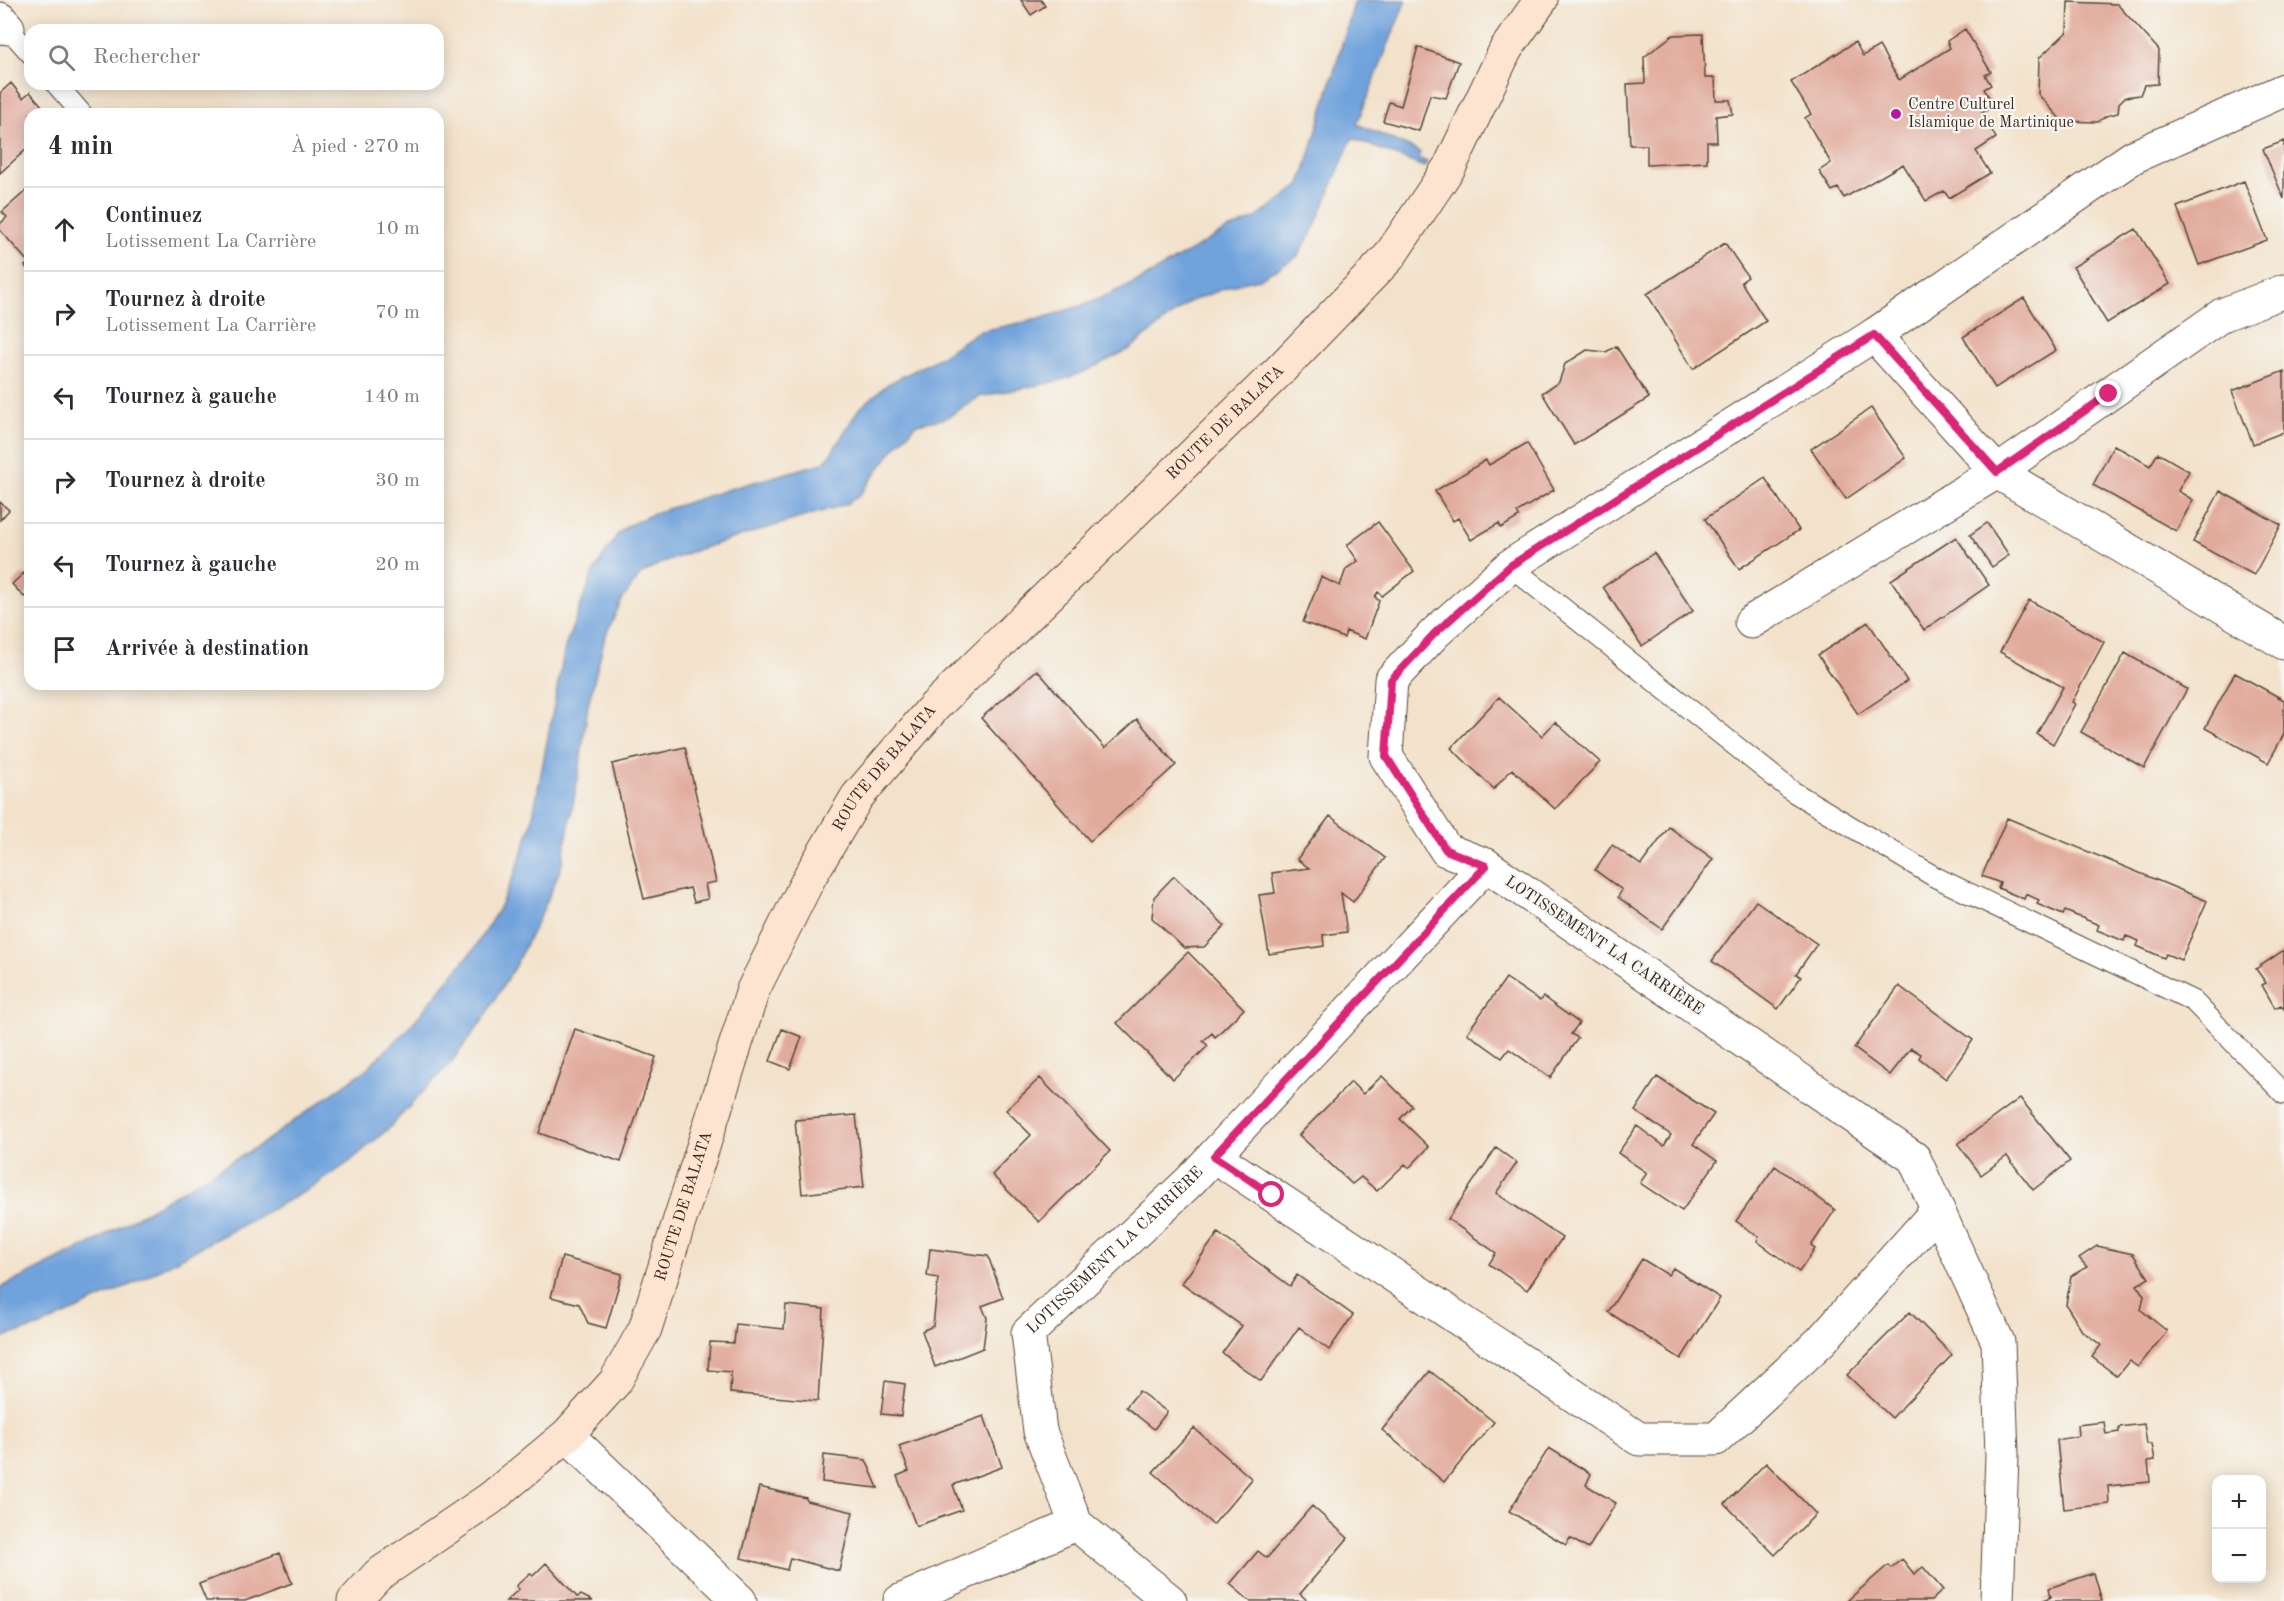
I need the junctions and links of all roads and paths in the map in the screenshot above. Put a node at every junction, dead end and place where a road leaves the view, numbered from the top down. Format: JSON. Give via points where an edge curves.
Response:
{"nodes":[{"id":1,"x":1541,"y":0,"type":"edge"},
{"id":2,"x":3,"y":27,"type":"edge"},
{"id":3,"x":24,"y":47,"type":"edge"},
{"id":4,"x":61,"y":90,"type":"edge"},
{"id":5,"x":2284,"y":90,"type":"edge"},
{"id":6,"x":77,"y":108,"type":"edge"},
{"id":7,"x":2284,"y":291,"type":"edge"},
{"id":8,"x":1874,"y":335,"type":"junction"},
{"id":9,"x":1997,"y":472,"type":"junction"},
{"id":10,"x":1510,"y":566,"type":"junction"},
{"id":11,"x":1751,"y":622,"type":"dead end"},
{"id":12,"x":2284,"y":643,"type":"edge"},
{"id":13,"x":1486,"y":866,"type":"junction"},
{"id":14,"x":2284,"y":1094,"type":"edge"},
{"id":15,"x":1214,"y":1156,"type":"junction"},
{"id":16,"x":1938,"y":1210,"type":"junction"},
{"id":17,"x":567,"y":1435,"type":"junction"},
{"id":18,"x":1076,"y":1524,"type":"junction"},
{"id":19,"x":354,"y":1601,"type":"edge"},
{"id":20,"x":740,"y":1601,"type":"edge"},
{"id":21,"x":900,"y":1601,"type":"edge"},
{"id":22,"x":1170,"y":1601,"type":"edge"},
{"id":23,"x":1997,"y":1601,"type":"edge"}],
"edges":[{"from":1,"to":17,"type":"main road","name":"ROUTE DE BALATA","via":[[1506,49],[1450,166],[1389,257],[1279,371],[934,707],[857,797],[810,876],[753,990],[645,1329],[615,1382]]},
{"from":2,"to":3,"type":"lane"},
{"from":4,"to":6,"type":"lane"},
{"from":5,"to":8,"type":"street","via":[[2133,157]]},
{"from":7,"to":9,"type":"street","via":[[2222,315]]},
{"from":8,"to":9,"type":"street"},
{"from":8,"to":10,"type":"street"},
{"from":9,"to":11,"type":"street"},
{"from":9,"to":12,"type":"street"},
{"from":10,"to":13,"type":"street","via":[[1435,633],[1391,680],[1386,756],[1446,850]]},
{"from":10,"to":14,"type":"lane","via":[[1792,791],[1935,877],[2193,1001]]},
{"from":13,"to":15,"type":"street","name":"LOTISSEMENT LA CARRIÈRE"},
{"from":13,"to":16,"type":"street","name":"LOTISSEMENT LA CARRIÈRE","via":[[1914,1158]]},
{"from":15,"to":16,"type":"street","name":"LOTISSEMENT LA CARRIÈRE","via":[[1639,1439],[1716,1438],[1821,1341]]},
{"from":15,"to":18,"type":"street","name":"LOTISSEMENT LA CARRIÈRE","via":[[1028,1333],[1040,1431]]},
{"from":16,"to":23,"type":"street","name":"LOTISSEMENT LA CARRIÈRE","via":[[1998,1342],[2002,1455]]},
{"from":17,"to":19,"type":"main road","name":"ROUTE DE BALATA","via":[[491,1498],[378,1575]]},
{"from":17,"to":20,"type":"street"},
{"from":18,"to":21,"type":"street"},
{"from":18,"to":22,"type":"street","name":"LOTISSEMENT LA CARRIÈRE"}]}
